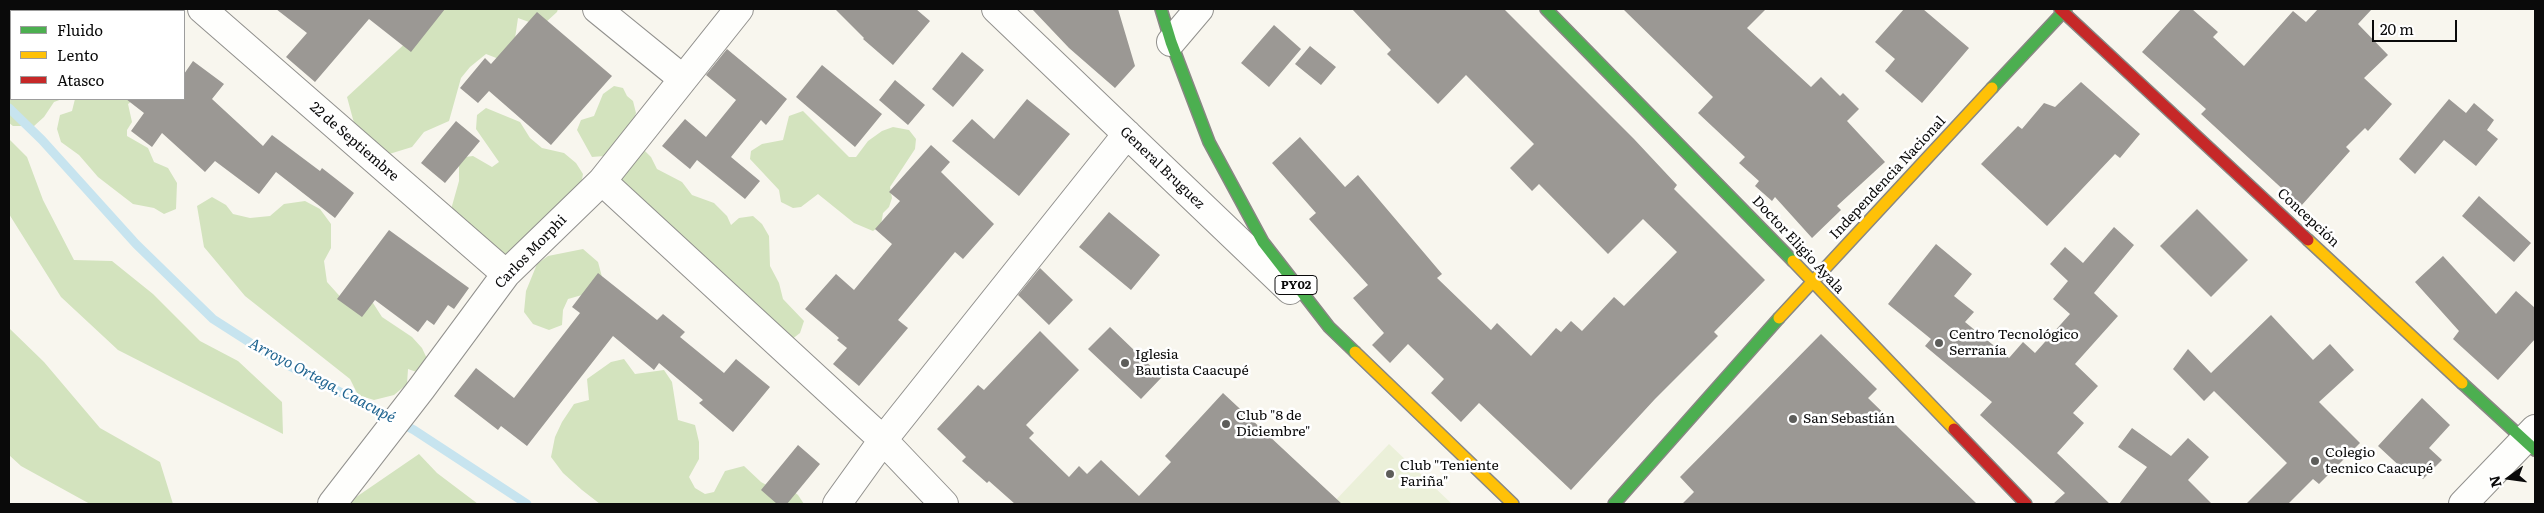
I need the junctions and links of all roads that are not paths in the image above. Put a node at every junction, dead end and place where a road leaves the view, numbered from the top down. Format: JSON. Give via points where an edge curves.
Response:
{"nodes":[{"id":1,"x":202,"y":9,"type":"edge"},
{"id":2,"x":597,"y":9,"type":"edge"},
{"id":3,"x":740,"y":9,"type":"edge"},
{"id":4,"x":996,"y":9,"type":"edge"},
{"id":5,"x":1161,"y":9,"type":"edge"},
{"id":6,"x":1199,"y":9,"type":"edge"},
{"id":7,"x":1546,"y":9,"type":"edge"},
{"id":8,"x":2063,"y":10,"type":"edge"},
{"id":9,"x":1171,"y":42,"type":"junction"},
{"id":10,"x":683,"y":79,"type":"junction"},
{"id":11,"x":1127,"y":134,"type":"junction"},
{"id":12,"x":602,"y":181,"type":"junction"},
{"id":13,"x":506,"y":274,"type":"junction"},
{"id":14,"x":1811,"y":282,"type":"junction"},
{"id":15,"x":1329,"y":327,"type":"junction"},
{"id":16,"x":883,"y":440,"type":"junction"},
{"id":17,"x":2532,"y":440,"type":"edge"},
{"id":18,"x":332,"y":504,"type":"edge"},
{"id":19,"x":837,"y":504,"type":"edge"},
{"id":20,"x":944,"y":504,"type":"edge"},
{"id":21,"x":1513,"y":504,"type":"edge"},
{"id":22,"x":1614,"y":504,"type":"edge"},
{"id":23,"x":2026,"y":504,"type":"edge"},
{"id":24,"x":2463,"y":504,"type":"edge"}],
"edges":[{"from":1,"to":13,"type":"street","name":"22 de Septiembre"},
{"from":2,"to":10,"type":"street"},
{"from":3,"to":10,"type":"street","name":"Carlos Morphi"},
{"from":4,"to":11,"type":"street","name":"General Bruguez"},
{"from":5,"to":9,"type":"street","number":"PY02"},
{"from":6,"to":9,"type":"street"},
{"from":7,"to":14,"type":"street","name":"Doctor Eligio Ayala","via":[[1702,166]]},
{"from":8,"to":14,"type":"street","name":"Independencia Nacional"},
{"from":8,"to":17,"type":"street","name":"Concepción"},
{"from":9,"to":15,"type":"street","number":"PY02","via":[[1209,142],[1235,194],[1263,242]]},
{"from":10,"to":12,"type":"street","name":"Carlos Morphi"},
{"from":11,"to":15,"type":"street","name":"General Bruguez"},
{"from":11,"to":16,"type":"street"},
{"from":12,"to":13,"type":"street","name":"Carlos Morphi"},
{"from":12,"to":16,"type":"street"},
{"from":13,"to":18,"type":"street","name":"Carlos Morphi"},
{"from":14,"to":22,"type":"street","name":"Independencia Nacional"},
{"from":14,"to":23,"type":"street","name":"Doctor Eligio Ayala"},
{"from":15,"to":21,"type":"street","number":"PY02"},
{"from":16,"to":19,"type":"street"},
{"from":16,"to":20,"type":"street"},
{"from":17,"to":24,"type":"street"}]}
